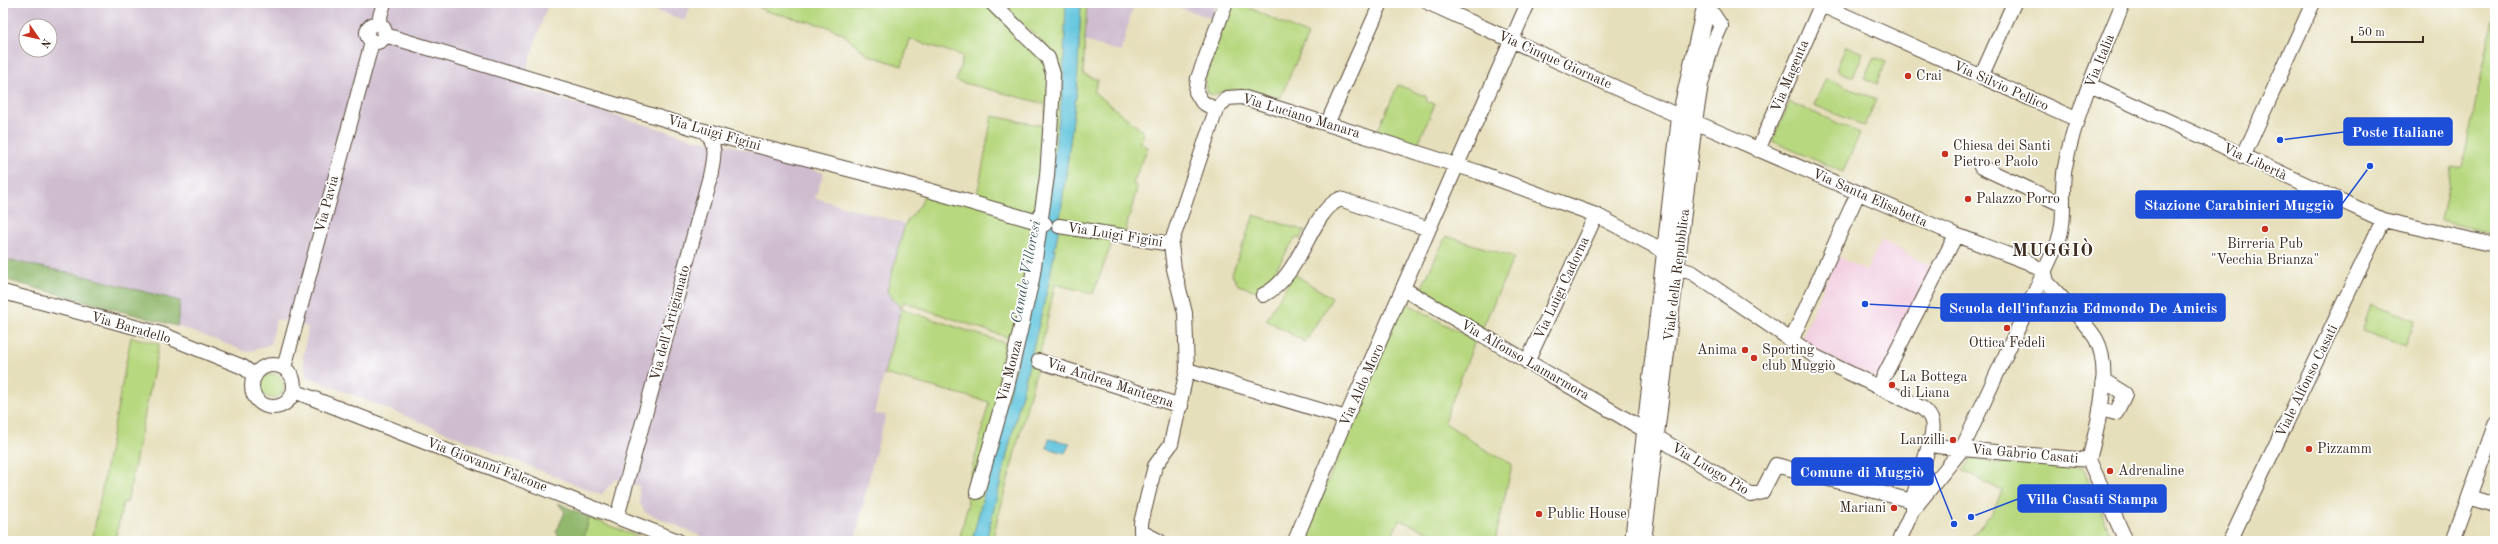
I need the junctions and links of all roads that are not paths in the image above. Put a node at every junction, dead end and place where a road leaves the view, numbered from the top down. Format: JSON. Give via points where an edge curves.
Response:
{"nodes":[{"id":1,"x":384,"y":3,"type":"edge"},
{"id":2,"x":992,"y":3,"type":"edge"},
{"id":3,"x":1226,"y":3,"type":"edge"},
{"id":4,"x":1381,"y":3,"type":"edge"},
{"id":5,"x":1429,"y":3,"type":"edge"},
{"id":6,"x":1528,"y":3,"type":"edge"},
{"id":7,"x":2014,"y":3,"type":"edge"},
{"id":8,"x":2124,"y":3,"type":"edge"},
{"id":9,"x":2313,"y":3,"type":"edge"},
{"id":10,"x":1820,"y":4,"type":"edge"},
{"id":11,"x":1712,"y":7,"type":"edge"},
{"id":12,"x":378,"y":33,"type":"junction"},
{"id":13,"x":1511,"y":40,"type":"junction"},
{"id":14,"x":1981,"y":77,"type":"junction"},
{"id":15,"x":2090,"y":85,"type":"junction"},
{"id":16,"x":1216,"y":110,"type":"junction"},
{"id":17,"x":1688,"y":119,"type":"junction"},
{"id":18,"x":2076,"y":119,"type":"junction"},
{"id":19,"x":1327,"y":124,"type":"junction"},
{"id":20,"x":706,"y":132,"type":"junction"},
{"id":21,"x":1758,"y":150,"type":"junction"},
{"id":22,"x":2243,"y":157,"type":"junction"},
{"id":23,"x":1456,"y":165,"type":"junction"},
{"id":24,"x":1981,"y":167,"type":"dead end"},
{"id":25,"x":1858,"y":192,"type":"junction"},
{"id":26,"x":2063,"y":205,"type":"junction"},
{"id":27,"x":1596,"y":215,"type":"junction"},
{"id":28,"x":2383,"y":220,"type":"junction"},
{"id":29,"x":1042,"y":223,"type":"junction"},
{"id":30,"x":1059,"y":226,"type":"dead end"},
{"id":31,"x":1429,"y":229,"type":"junction"},
{"id":32,"x":1956,"y":235,"type":"junction"},
{"id":33,"x":1171,"y":244,"type":"junction"},
{"id":34,"x":2495,"y":245,"type":"edge"},
{"id":35,"x":1666,"y":252,"type":"junction"},
{"id":36,"x":1678,"y":268,"type":"junction"},
{"id":37,"x":2045,"y":273,"type":"junction"},
{"id":38,"x":1404,"y":289,"type":"junction"},
{"id":39,"x":3,"y":292,"type":"edge"},
{"id":40,"x":1263,"y":296,"type":"dead end"},
{"id":41,"x":1792,"y":339,"type":"junction"},
{"id":42,"x":1039,"y":361,"type":"dead end"},
{"id":43,"x":1527,"y":362,"type":"junction"},
{"id":44,"x":284,"y":368,"type":"junction"},
{"id":45,"x":1187,"y":370,"type":"junction"},
{"id":46,"x":255,"y":376,"type":"junction"},
{"id":47,"x":2103,"y":380,"type":"junction"},
{"id":48,"x":1879,"y":386,"type":"junction"},
{"id":49,"x":294,"y":391,"type":"junction"},
{"id":50,"x":1181,"y":406,"type":"junction"},
{"id":51,"x":2100,"y":409,"type":"junction"},
{"id":52,"x":1346,"y":418,"type":"junction"},
{"id":53,"x":2495,"y":425,"type":"edge"},
{"id":54,"x":1652,"y":434,"type":"junction"},
{"id":55,"x":1930,"y":442,"type":"junction"},
{"id":56,"x":1962,"y":449,"type":"junction"},
{"id":57,"x":2088,"y":460,"type":"junction"},
{"id":58,"x":977,"y":492,"type":"dead end"},
{"id":59,"x":2469,"y":496,"type":"junction"},
{"id":60,"x":2495,"y":505,"type":"edge"},
{"id":61,"x":1912,"y":506,"type":"junction"},
{"id":62,"x":617,"y":517,"type":"junction"},
{"id":63,"x":678,"y":541,"type":"edge"},
{"id":64,"x":1159,"y":541,"type":"edge"},
{"id":65,"x":1295,"y":541,"type":"edge"},
{"id":66,"x":1634,"y":541,"type":"edge"},
{"id":67,"x":1644,"y":541,"type":"edge"},
{"id":68,"x":1899,"y":541,"type":"edge"},
{"id":69,"x":2126,"y":541,"type":"edge"},
{"id":70,"x":2230,"y":541,"type":"edge"},
{"id":71,"x":2453,"y":541,"type":"edge"}],
"edges":[{"from":1,"to":12,"type":"street","name":"Via Pavia"},
{"from":2,"to":29,"type":"street","name":"Via Monza","via":[[1048,58],[1053,74]]},
{"from":3,"to":16,"type":"street","via":[[1196,92],[1202,102]]},
{"from":4,"to":19,"type":"street"},
{"from":5,"to":13,"type":"street","name":"Via Cinque Giornate"},
{"from":6,"to":13,"type":"street","name":"Via Aldo Moro"},
{"from":7,"to":14,"type":"street"},
{"from":8,"to":15,"type":"street","name":"Via Italia"},
{"from":9,"to":22,"type":"street"},
{"from":10,"to":14,"type":"street","name":"Via Silvio Pellico"},
{"from":10,"to":21,"type":"street","name":"Via Magenta"},
{"from":11,"to":17,"type":"main road","name":"Viale della Repubblica","via":[[1691,75]]},
{"from":11,"to":17,"type":"street","name":"Viale della Repubblica","via":[[1721,26]]},
{"from":12,"to":20,"type":"street","name":"Via Luigi Figini"},
{"from":12,"to":44,"type":"street","name":"Via Pavia"},
{"from":13,"to":17,"type":"street","name":"Via Cinque Giornate"},
{"from":13,"to":23,"type":"street","name":"Via Aldo Moro"},
{"from":14,"to":18,"type":"street","name":"Via Silvio Pellico"},
{"from":15,"to":18,"type":"street","name":"Via Italia"},
{"from":15,"to":22,"type":"street","name":"Via Libertà"},
{"from":16,"to":19,"type":"street","name":"Via Luciano Manara","via":[[1220,103],[1234,96]]},
{"from":16,"to":33,"type":"street"},
{"from":17,"to":21,"type":"street","name":"Via Santa Elisabetta"},
{"from":17,"to":35,"type":"main road","name":"Viale della Repubblica"},
{"from":17,"to":36,"type":"street","name":"Viale della Repubblica"},
{"from":18,"to":26,"type":"street","name":"Via Italia","via":[[2064,168]]},
{"from":19,"to":23,"type":"street","name":"Via Luciano Manara"},
{"from":20,"to":29,"type":"street","name":"Via Luigi Figini","via":[[940,193]]},
{"from":20,"to":62,"type":"street","name":"Via dell'Artigianato","via":[[714,145],[710,176]]},
{"from":21,"to":25,"type":"street","name":"Via Santa Elisabetta"},
{"from":22,"to":28,"type":"street","name":"Via Libertà"},
{"from":23,"to":27,"type":"street","name":"Via Luciano Manara"},
{"from":23,"to":31,"type":"street","name":"Via Aldo Moro"},
{"from":24,"to":26,"type":"street"},
{"from":25,"to":32,"type":"street","name":"Via Santa Elisabetta"},
{"from":25,"to":41,"type":"street"},
{"from":26,"to":37,"type":"street","name":"Via Italia","via":[[2061,233]]},
{"from":27,"to":35,"type":"street","name":"Via Luciano Manara"},
{"from":27,"to":43,"type":"street","name":"Via Luigi Cadorna"},
{"from":28,"to":34,"type":"street","name":"Via Libertà"},
{"from":28,"to":70,"type":"street","name":"Viale Alfonso Casati"},
{"from":29,"to":58,"type":"street","name":"Via Monza","via":[[1028,300]]},
{"from":30,"to":33,"type":"street","name":"Via Luigi Figini"},
{"from":31,"to":38,"type":"street","name":"Via Aldo Moro"},
{"from":31,"to":40,"type":"street","via":[[1340,199],[1327,208],[1281,284]]},
{"from":32,"to":37,"type":"street","name":"Via Santa Elisabetta","via":[[2030,263]]},
{"from":32,"to":48,"type":"street"},
{"from":33,"to":45,"type":"street","via":[[1185,313]]},
{"from":35,"to":54,"type":"main road","name":"Viale della Repubblica"},
{"from":36,"to":41,"type":"street","via":[[1692,273]]},
{"from":36,"to":54,"type":"street","name":"Viale della Repubblica"},
{"from":37,"to":47,"type":"street","via":[[2047,282],[2096,339]]},
{"from":37,"to":56,"type":"street","name":"Via Italia","via":[[2006,351]]},
{"from":38,"to":43,"type":"street","name":"Via Alfonso Lamarmora"},
{"from":38,"to":52,"type":"street","name":"Via Aldo Moro"},
{"from":39,"to":46,"type":"street","name":"Via Baradello","via":[[161,334],[243,368]]},
{"from":41,"to":48,"type":"street","via":[[1816,357]]},
{"from":42,"to":50,"type":"street","name":"Via Andrea Mantegna"},
{"from":43,"to":54,"type":"street","name":"Via Alfonso Lamarmora"},
{"from":44,"to":46,"type":"street","via":[[271,365],[264,367]]},
{"from":44,"to":49,"type":"street","via":[[293,378]]},
{"from":45,"to":50,"type":"street"},
{"from":45,"to":52,"type":"street"},
{"from":46,"to":49,"type":"street","via":[[252,390],[259,402],[265,406],[279,406],[291,398]]},
{"from":47,"to":51,"type":"street"},
{"from":47,"to":51,"type":"street","via":[[2125,394],[2116,413]]},
{"from":48,"to":55,"type":"street","via":[[1926,411],[1934,426]]},
{"from":49,"to":62,"type":"street","name":"Via Giovanni Falcone"},
{"from":50,"to":64,"type":"street","via":[[1171,444],[1155,466],[1141,523],[1141,532]]},
{"from":51,"to":57,"type":"street","via":[[2099,423]]},
{"from":52,"to":65,"type":"street","name":"Via Aldo Moro"},
{"from":53,"to":59,"type":"street"},
{"from":54,"to":61,"type":"street","name":"Via Luogo Pio","via":[[1751,495],[1762,492],[1776,466]]},
{"from":54,"to":66,"type":"main road","name":"Viale della Repubblica"},
{"from":54,"to":67,"type":"street","name":"Viale della Repubblica"},
{"from":55,"to":56,"type":"street","name":"Via Gabrio Casati","via":[[1936,446]]},
{"from":55,"to":61,"type":"street"},
{"from":56,"to":57,"type":"street","name":"Via Gabrio Casati"},
{"from":56,"to":61,"type":"street","name":"Via Italia","via":[[1930,492]]},
{"from":57,"to":69,"type":"street"},
{"from":59,"to":60,"type":"street"},
{"from":59,"to":71,"type":"street"},
{"from":61,"to":68,"type":"street"},
{"from":62,"to":63,"type":"street","name":"Via Giovanni Falcone"}]}
